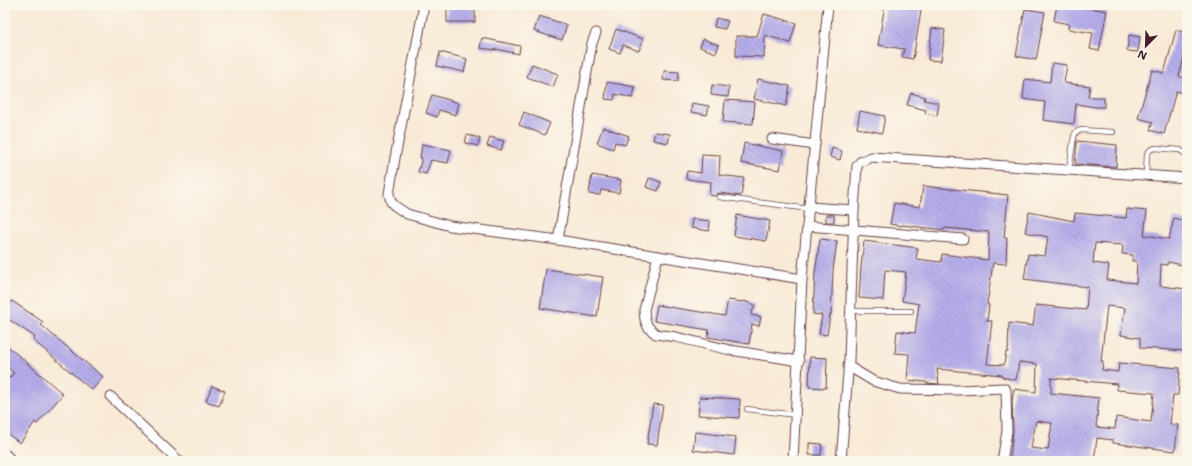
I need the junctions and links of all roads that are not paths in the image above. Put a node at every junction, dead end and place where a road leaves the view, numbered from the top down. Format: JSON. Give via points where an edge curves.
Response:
{"nodes":[{"id":1,"x":422,"y":5,"type":"edge"},
{"id":2,"x":828,"y":5,"type":"edge"},
{"id":3,"x":596,"y":33,"type":"dead end"},
{"id":4,"x":1113,"y":132,"type":"dead end"},
{"id":5,"x":772,"y":140,"type":"dead end"},
{"id":6,"x":815,"y":145,"type":"junction"},
{"id":7,"x":1187,"y":155,"type":"edge"},
{"id":8,"x":1069,"y":170,"type":"junction"},
{"id":9,"x":1146,"y":175,"type":"junction"},
{"id":10,"x":1187,"y":178,"type":"edge"},
{"id":11,"x":719,"y":197,"type":"dead end"},
{"id":12,"x":809,"y":208,"type":"junction"},
{"id":13,"x":854,"y":210,"type":"junction"},
{"id":14,"x":807,"y":226,"type":"junction"},
{"id":15,"x":853,"y":230,"type":"junction"},
{"id":16,"x":963,"y":239,"type":"dead end"},
{"id":17,"x":558,"y":240,"type":"junction"},
{"id":18,"x":658,"y":256,"type":"junction"},
{"id":19,"x":802,"y":279,"type":"junction"},
{"id":20,"x":850,"y":311,"type":"junction"},
{"id":21,"x":911,"y":312,"type":"dead end"},
{"id":22,"x":799,"y":361,"type":"junction"},
{"id":23,"x":848,"y":366,"type":"junction"},
{"id":24,"x":111,"y":397,"type":"dead end"},
{"id":25,"x":747,"y":409,"type":"dead end"},
{"id":26,"x":796,"y":415,"type":"junction"},
{"id":27,"x":5,"y":454,"type":"edge"},
{"id":28,"x":12,"y":461,"type":"edge"},
{"id":29,"x":179,"y":461,"type":"edge"},
{"id":30,"x":793,"y":461,"type":"edge"},
{"id":31,"x":841,"y":461,"type":"edge"},
{"id":32,"x":1002,"y":461,"type":"edge"}],
"edges":[{"from":1,"to":17,"type":"street","via":[[423,11],[389,194],[391,202],[407,214],[450,226]]},
{"from":2,"to":6,"type":"street"},
{"from":3,"to":17,"type":"street","via":[[592,43]]},
{"from":4,"to":8,"type":"lane","via":[[1076,132]]},
{"from":5,"to":6,"type":"street"},
{"from":6,"to":12,"type":"street"},
{"from":7,"to":9,"type":"lane","via":[[1180,150],[1150,150],[1147,154]]},
{"from":8,"to":9,"type":"street"},
{"from":8,"to":13,"type":"street","via":[[871,157],[857,166]]},
{"from":9,"to":10,"type":"street"},
{"from":11,"to":12,"type":"lane"},
{"from":12,"to":13,"type":"street"},
{"from":12,"to":14,"type":"street"},
{"from":13,"to":15,"type":"street"},
{"from":14,"to":15,"type":"street"},
{"from":14,"to":19,"type":"street"},
{"from":15,"to":16,"type":"street"},
{"from":15,"to":20,"type":"street"},
{"from":17,"to":18,"type":"street"},
{"from":18,"to":19,"type":"street"},
{"from":18,"to":22,"type":"street","via":[[644,310],[648,327],[656,334]]},
{"from":19,"to":22,"type":"street"},
{"from":20,"to":21,"type":"lane"},
{"from":20,"to":23,"type":"street"},
{"from":22,"to":26,"type":"street"},
{"from":23,"to":31,"type":"street"},
{"from":23,"to":32,"type":"street","via":[[873,381],[900,388],[1004,388],[1007,431]]},
{"from":24,"to":29,"type":"street"},
{"from":25,"to":26,"type":"lane"},
{"from":26,"to":30,"type":"street"},
{"from":27,"to":28,"type":"street"}]}
